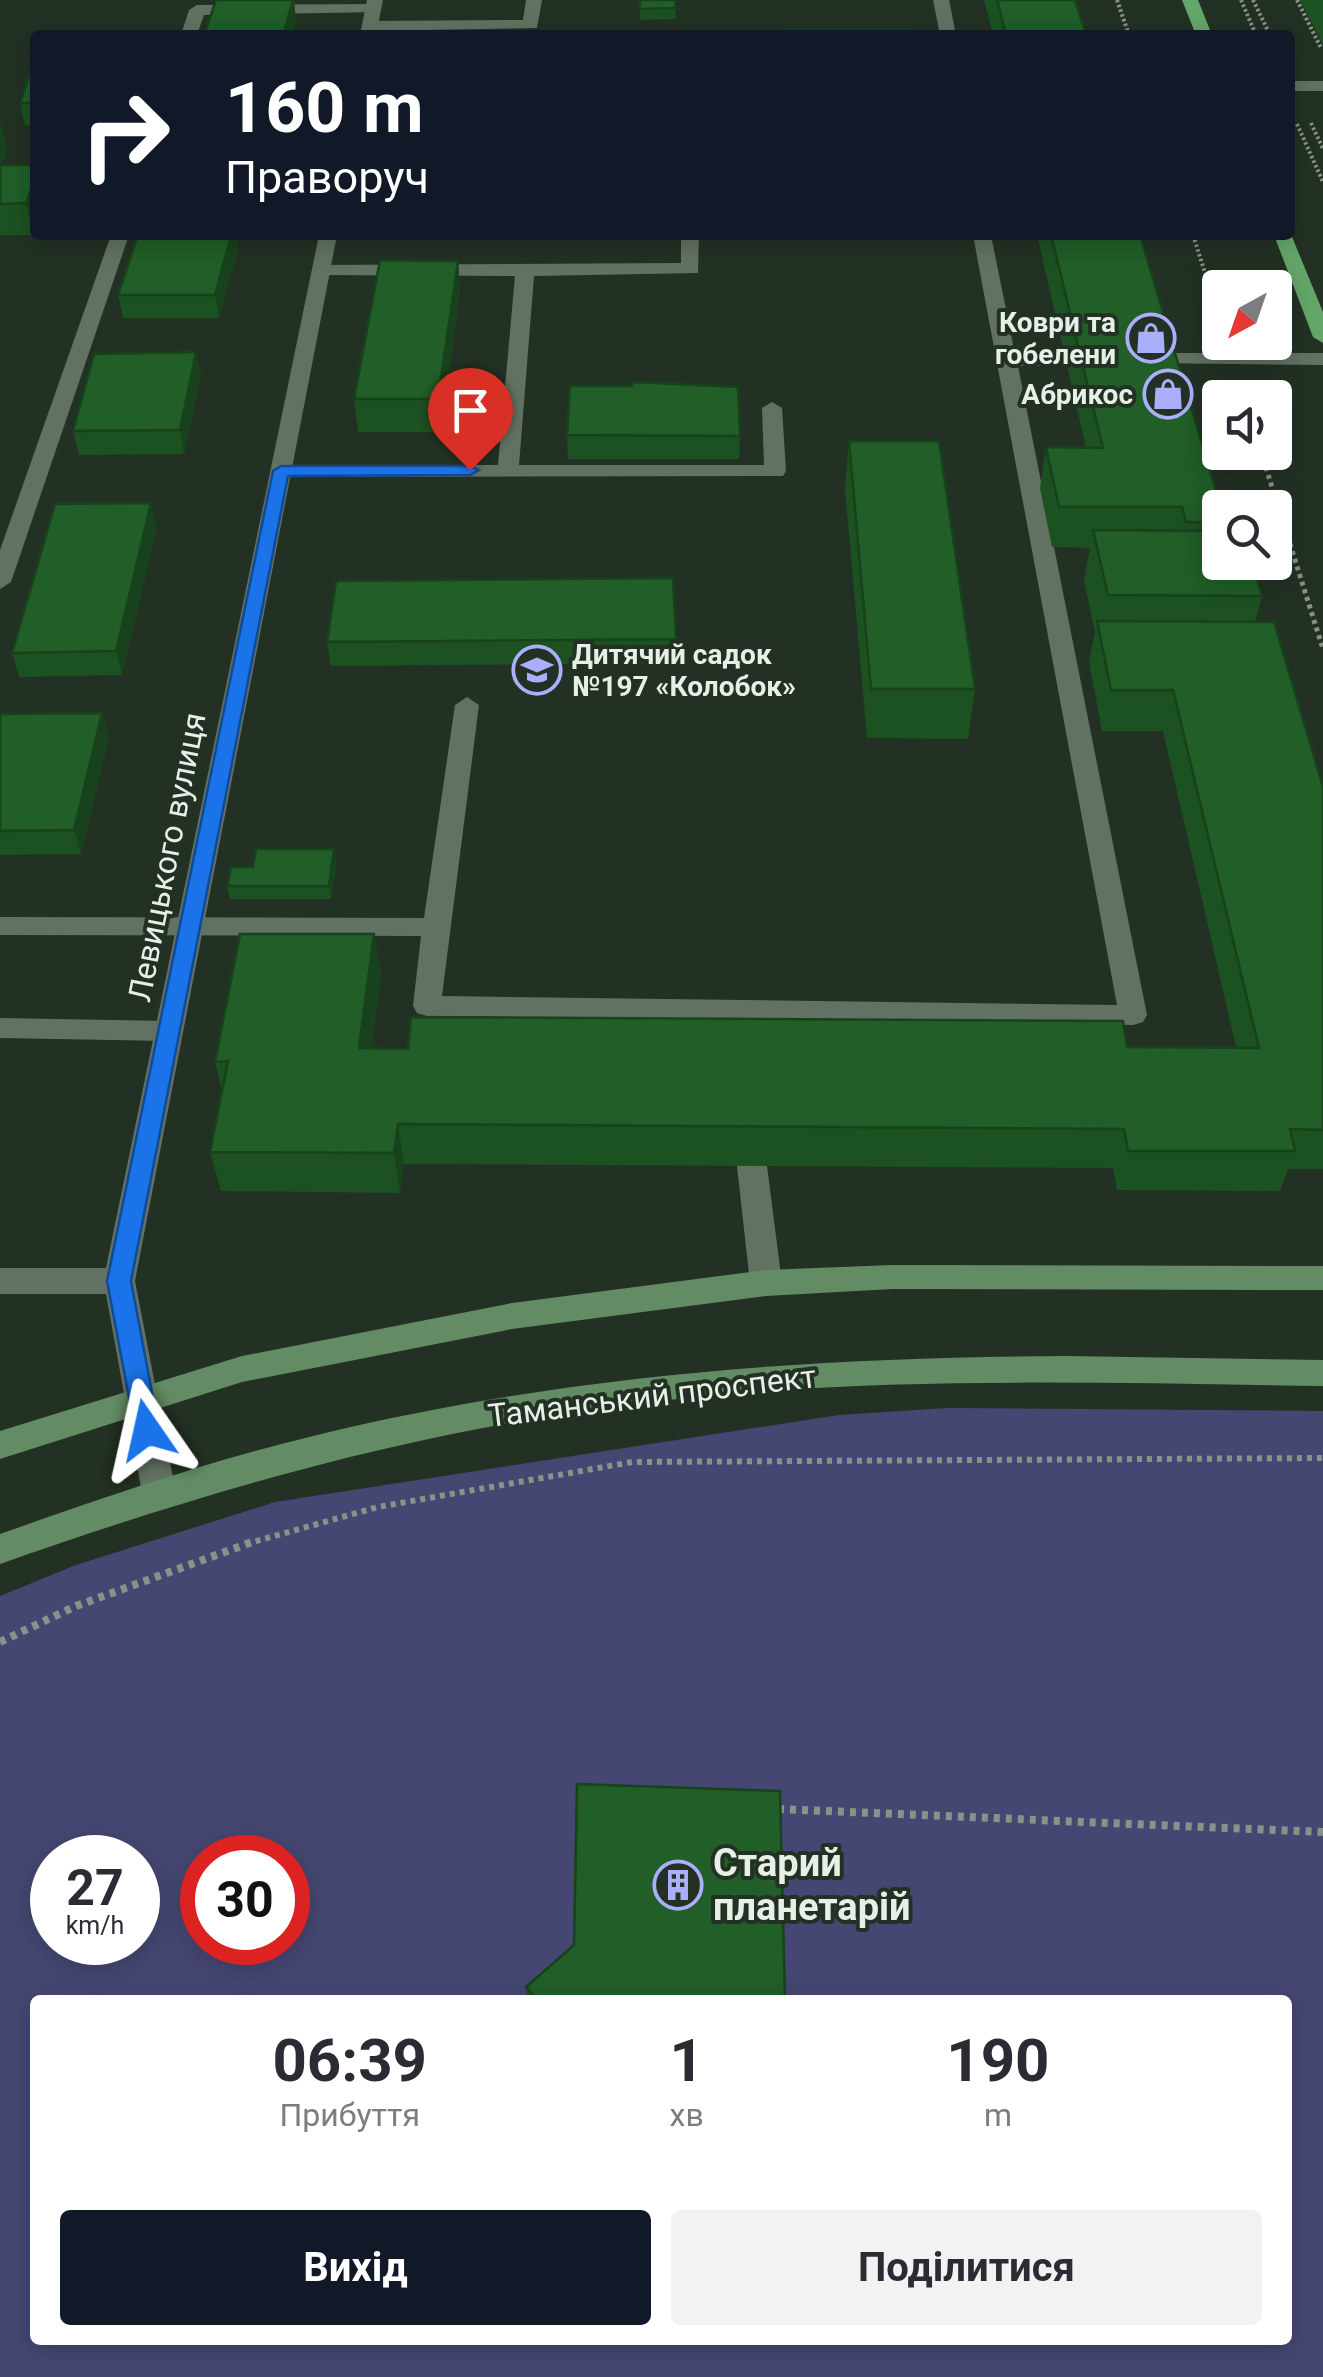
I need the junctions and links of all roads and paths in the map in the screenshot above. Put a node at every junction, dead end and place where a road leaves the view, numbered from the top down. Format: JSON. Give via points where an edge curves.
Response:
{"nodes":[{"id":1,"x":534,"y":0,"type":"edge"},
{"id":2,"x":941,"y":0,"type":"edge"},
{"id":3,"x":1117,"y":0,"type":"edge"},
{"id":4,"x":1190,"y":0,"type":"edge"},
{"id":5,"x":1240,"y":0,"type":"edge"},
{"id":6,"x":1253,"y":0,"type":"edge"},
{"id":7,"x":1297,"y":0,"type":"edge"},
{"id":8,"x":371,"y":18,"type":"edge"},
{"id":9,"x":190,"y":30,"type":"edge"},
{"id":10,"x":947,"y":30,"type":"edge"},
{"id":11,"x":1126,"y":30,"type":"edge"},
{"id":12,"x":1202,"y":30,"type":"edge"},
{"id":13,"x":1254,"y":30,"type":"edge"},
{"id":14,"x":1268,"y":30,"type":"edge"},
{"id":15,"x":1323,"y":53,"type":"edge"},
{"id":16,"x":1295,"y":86,"type":"edge"},
{"id":17,"x":1323,"y":86,"type":"edge"},
{"id":18,"x":1295,"y":120,"type":"edge"},
{"id":19,"x":1323,"y":182,"type":"edge"},
{"id":20,"x":118,"y":240,"type":"edge"},
{"id":21,"x":327,"y":240,"type":"edge"},
{"id":22,"x":690,"y":240,"type":"edge"},
{"id":23,"x":983,"y":240,"type":"edge"},
{"id":24,"x":1195,"y":240,"type":"edge"},
{"id":25,"x":1285,"y":240,"type":"edge"},
{"id":26,"x":321,"y":269,"type":"junction"},
{"id":27,"x":526,"y":270,"type":"junction"},
{"id":28,"x":1204,"y":270,"type":"edge"},
{"id":29,"x":1323,"y":337,"type":"edge"},
{"id":30,"x":1323,"y":359,"type":"edge"},
{"id":31,"x":1008,"y":360,"type":"junction"},
{"id":32,"x":1066,"y":360,"type":"edge"},
{"id":33,"x":1158,"y":360,"type":"edge"},
{"id":34,"x":772,"y":408,"type":"dead end"},
{"id":35,"x":508,"y":470,"type":"junction"},
{"id":36,"x":1267,"y":470,"type":"edge"},
{"id":37,"x":281,"y":471,"type":"junction"},
{"id":38,"x":0,"y":582,"type":"edge"},
{"id":39,"x":1323,"y":649,"type":"edge"},
{"id":40,"x":467,"y":705,"type":"dead end"},
{"id":41,"x":0,"y":926,"type":"edge"},
{"id":42,"x":188,"y":926,"type":"junction"},
{"id":43,"x":436,"y":927,"type":"junction"},
{"id":44,"x":734,"y":1011,"type":"junction"},
{"id":45,"x":0,"y":1028,"type":"edge"},
{"id":46,"x":168,"y":1031,"type":"junction"},
{"id":47,"x":738,"y":1043,"type":"edge"},
{"id":48,"x":752,"y":1166,"type":"edge"},
{"id":49,"x":1323,"y":1278,"type":"edge"},
{"id":50,"x":0,"y":1281,"type":"edge"},
{"id":51,"x":119,"y":1281,"type":"junction"},
{"id":52,"x":766,"y":1283,"type":"junction"},
{"id":53,"x":1323,"y":1374,"type":"edge"},
{"id":54,"x":141,"y":1398,"type":"junction"},
{"id":55,"x":0,"y":1445,"type":"edge"},
{"id":56,"x":1323,"y":1458,"type":"edge"},
{"id":57,"x":159,"y":1494,"type":"junction"},
{"id":58,"x":0,"y":1549,"type":"edge"},
{"id":59,"x":0,"y":1642,"type":"edge"},
{"id":60,"x":778,"y":1809,"type":"edge"},
{"id":61,"x":1323,"y":1832,"type":"edge"}],
"edges":[{"from":1,"to":8,"type":"street","via":[[531,25]]},
{"from":2,"to":10,"type":"street"},
{"from":3,"to":11,"type":"path"},
{"from":4,"to":12,"type":"main road"},
{"from":5,"to":13,"type":"path"},
{"from":6,"to":14,"type":"path"},
{"from":7,"to":15,"type":"path"},
{"from":8,"to":9,"type":"street","via":[[197,10]]},
{"from":16,"to":17,"type":"street"},
{"from":18,"to":19,"type":"path"},
{"from":20,"to":38,"type":"street"},
{"from":21,"to":26,"type":"street","name":"Левицького вулиця"},
{"from":22,"to":27,"type":"street","via":[[690,269]]},
{"from":23,"to":31,"type":"street"},
{"from":24,"to":28,"type":"path"},
{"from":25,"to":29,"type":"main road"},
{"from":26,"to":27,"type":"street"},
{"from":26,"to":37,"type":"street","name":"Левицького вулиця"},
{"from":27,"to":35,"type":"street"},
{"from":30,"to":33,"type":"street"},
{"from":31,"to":32,"type":"street"},
{"from":31,"to":44,"type":"street","via":[[1133,1015]]},
{"from":34,"to":35,"type":"street","via":[[776,471]]},
{"from":35,"to":37,"type":"street"},
{"from":36,"to":39,"type":"path"},
{"from":37,"to":42,"type":"street","name":"Левицького вулиця"},
{"from":40,"to":43,"type":"street"},
{"from":41,"to":42,"type":"street"},
{"from":42,"to":43,"type":"street"},
{"from":42,"to":46,"type":"street","name":"Левицького вулиця"},
{"from":43,"to":44,"type":"street","via":[[427,1006]]},
{"from":44,"to":47,"type":"street"},
{"from":45,"to":46,"type":"street"},
{"from":46,"to":51,"type":"street","name":"Левицького вулиця"},
{"from":48,"to":52,"type":"street"},
{"from":49,"to":52,"type":"street"},
{"from":50,"to":51,"type":"street"},
{"from":51,"to":54,"type":"street","name":"Левицького вулиця"},
{"from":52,"to":54,"type":"street","via":[[381,1340]]},
{"from":53,"to":57,"type":"street","name":"Таманський проспект","via":[[808,1375],[652,1390],[348,1442]]},
{"from":54,"to":55,"type":"street"},
{"from":54,"to":57,"type":"street","name":"Левицького вулиця"},
{"from":56,"to":59,"type":"path","via":[[632,1462],[378,1506],[234,1546]]},
{"from":57,"to":58,"type":"street","name":"Таманський проспект"},
{"from":60,"to":61,"type":"path"}]}
